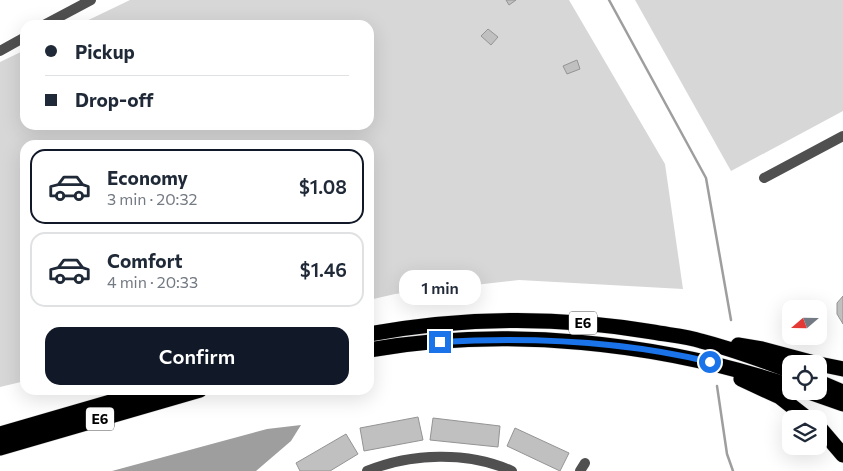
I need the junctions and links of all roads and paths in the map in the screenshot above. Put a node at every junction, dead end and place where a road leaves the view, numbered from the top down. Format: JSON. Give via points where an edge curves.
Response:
{"nodes":[{"id":1,"x":90,"y":0,"type":"edge"},
{"id":2,"x":53,"y":20,"type":"edge"},
{"id":3,"x":20,"y":40,"type":"edge"},
{"id":4,"x":0,"y":51,"type":"edge"},
{"id":5,"x":843,"y":136,"type":"edge"},
{"id":6,"x":764,"y":178,"type":"dead end"},
{"id":7,"x":374,"y":333,"type":"edge"},
{"id":8,"x":700,"y":340,"type":"junction"},
{"id":9,"x":374,"y":349,"type":"edge"},
{"id":10,"x":785,"y":355,"type":"edge"},
{"id":11,"x":693,"y":358,"type":"junction"},
{"id":12,"x":827,"y":366,"type":"edge"},
{"id":13,"x":782,"y":368,"type":"edge"},
{"id":14,"x":843,"y":369,"type":"edge"},
{"id":15,"x":782,"y":383,"type":"edge"},
{"id":16,"x":827,"y":385,"type":"edge"},
{"id":17,"x":843,"y":392,"type":"edge"},
{"id":18,"x":135,"y":395,"type":"edge"},
{"id":19,"x":183,"y":395,"type":"edge"},
{"id":20,"x":827,"y":398,"type":"edge"},
{"id":21,"x":843,"y":404,"type":"edge"},
{"id":22,"x":797,"y":410,"type":"edge"},
{"id":23,"x":0,"y":434,"type":"edge"},
{"id":24,"x":827,"y":436,"type":"edge"},
{"id":25,"x":0,"y":448,"type":"edge"},
{"id":26,"x":843,"y":455,"type":"edge"},
{"id":27,"x":367,"y":471,"type":"edge"},
{"id":28,"x":512,"y":471,"type":"edge"}],
"edges":[{"from":1,"to":2,"type":"street"},
{"from":3,"to":4,"type":"street"},
{"from":5,"to":6,"type":"street"},
{"from":7,"to":8,"type":"highway","number":"E6","via":[[474,322],[538,321],[603,324]]},
{"from":8,"to":10,"type":"highway"},
{"from":8,"to":13,"type":"highway","number":"E6"},
{"from":9,"to":11,"type":"highway","number":"E6","via":[[466,340],[538,341],[601,344]]},
{"from":11,"to":15,"type":"highway","number":"E6"},
{"from":11,"to":22,"type":"highway","via":[[751,382]]},
{"from":12,"to":14,"type":"highway"},
{"from":16,"to":17,"type":"highway"},
{"from":18,"to":23,"type":"highway","number":"E6"},
{"from":19,"to":25,"type":"highway","number":"E6"},
{"from":20,"to":21,"type":"highway"},
{"from":24,"to":26,"type":"highway"},
{"from":27,"to":28,"type":"street","via":[[420,458],[456,457]]}]}
